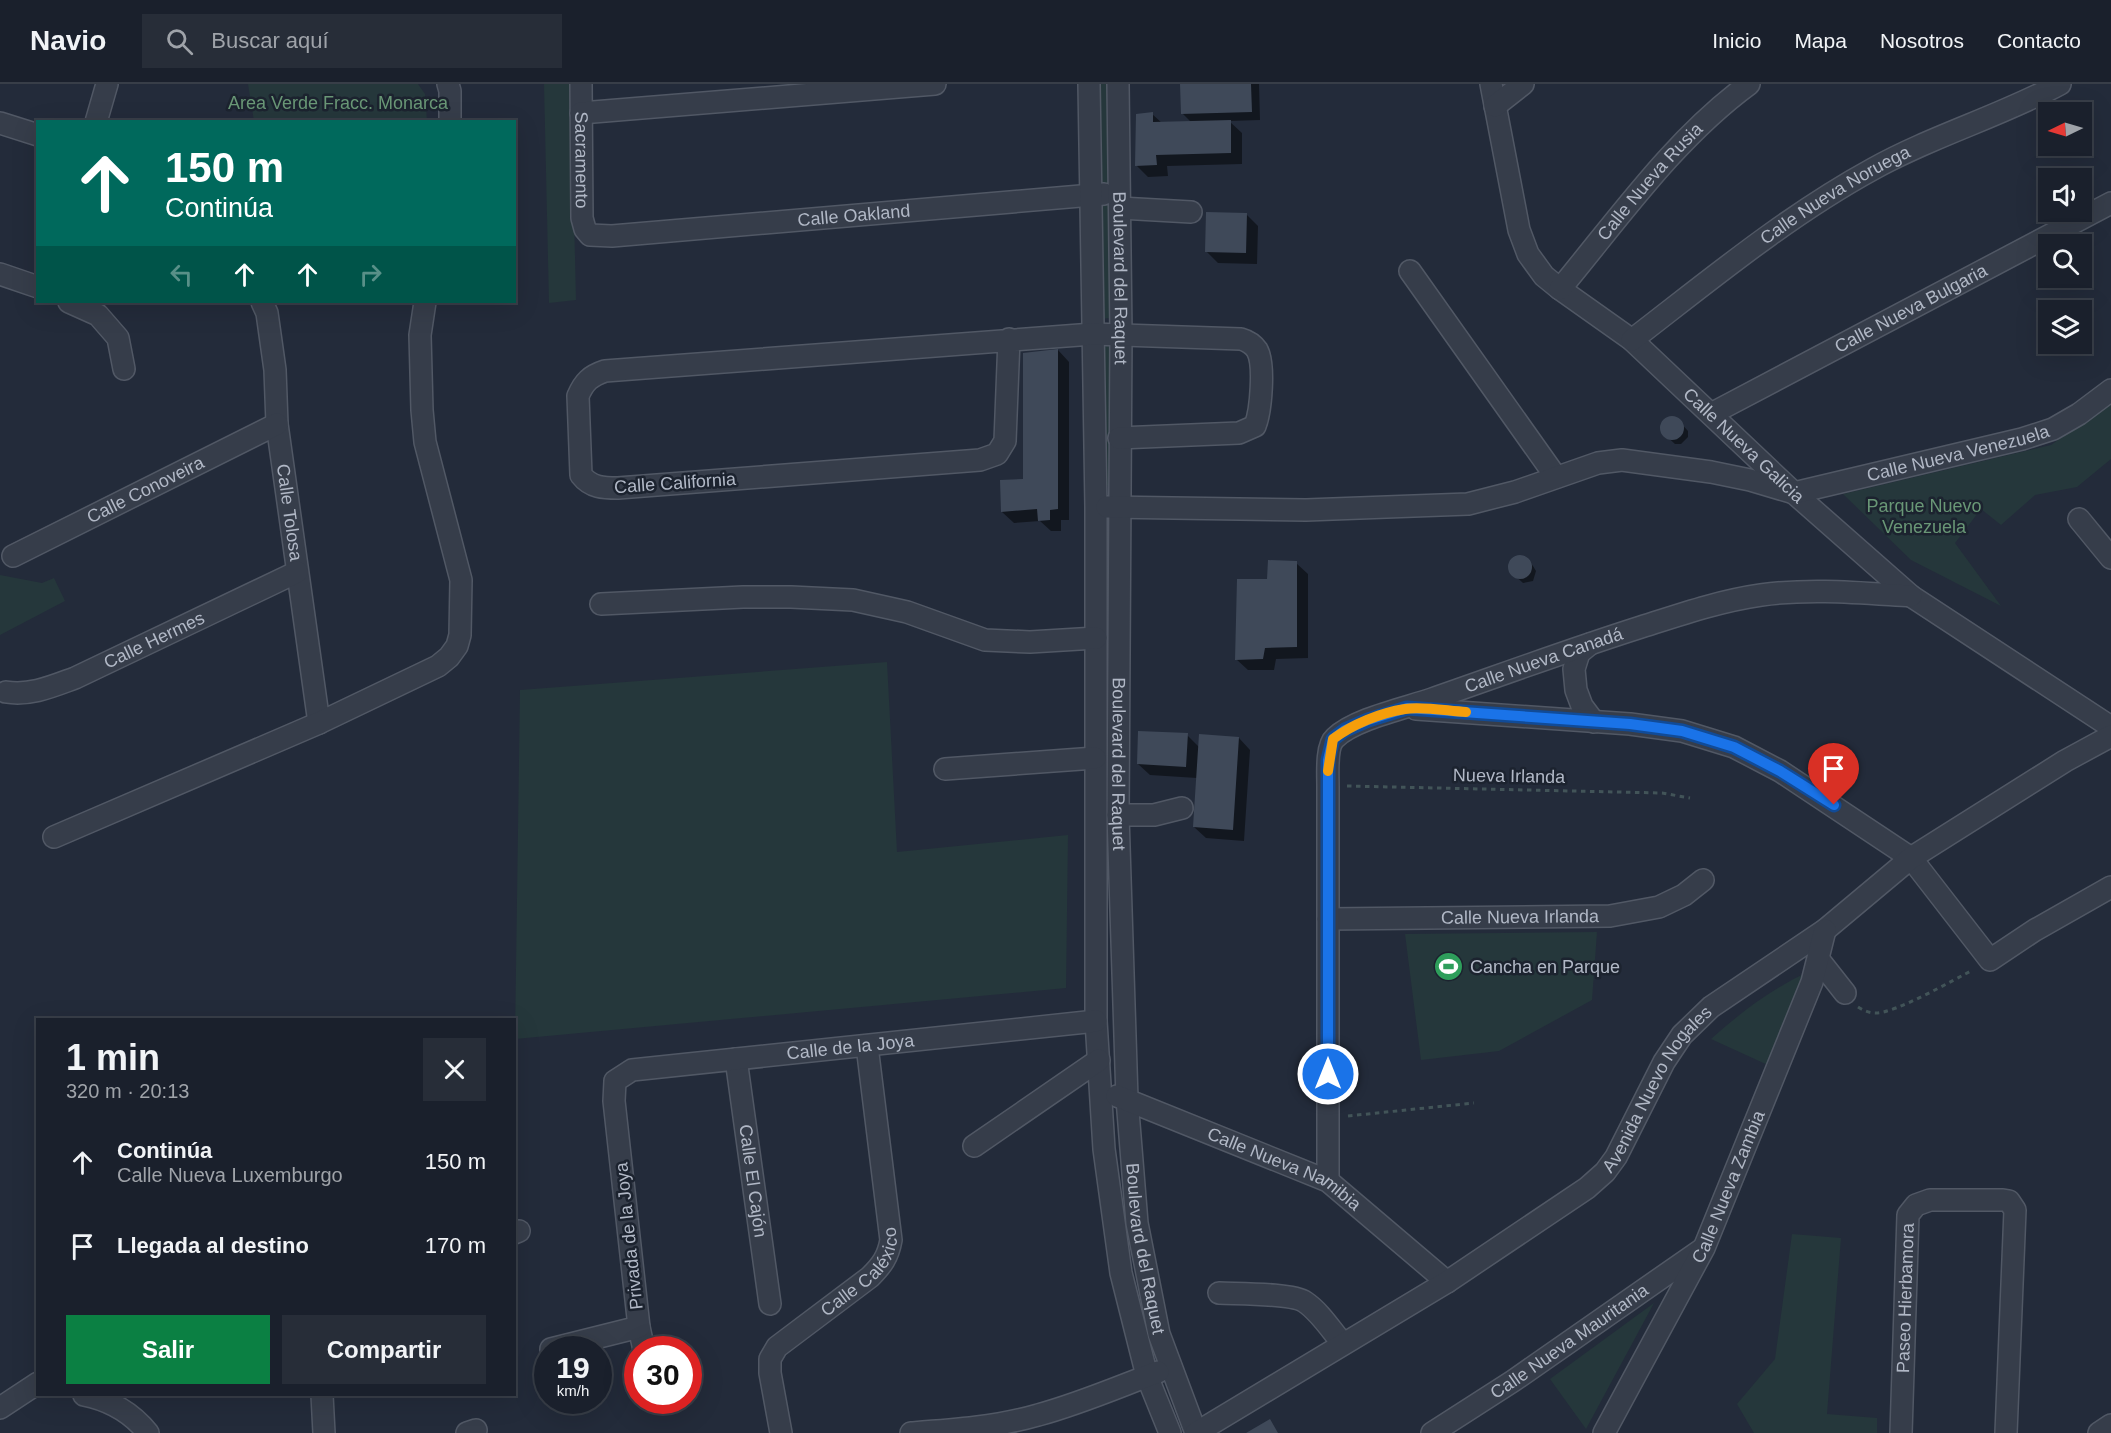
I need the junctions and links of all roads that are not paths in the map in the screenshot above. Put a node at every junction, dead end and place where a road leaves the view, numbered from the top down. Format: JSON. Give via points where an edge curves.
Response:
{"nodes":[{"id":1,"x":108,"y":84,"type":"edge"},
{"id":2,"x":448,"y":84,"type":"edge"},
{"id":3,"x":581,"y":84,"type":"edge"},
{"id":4,"x":935,"y":84,"type":"edge"},
{"id":5,"x":1089,"y":84,"type":"edge"},
{"id":6,"x":1118,"y":84,"type":"edge"},
{"id":7,"x":1491,"y":84,"type":"edge"},
{"id":8,"x":1523,"y":84,"type":"edge"},
{"id":9,"x":1749,"y":84,"type":"edge"},
{"id":10,"x":2060,"y":84,"type":"edge"},
{"id":11,"x":1494,"y":106,"type":"junction"},
{"id":12,"x":581,"y":113,"type":"junction"},
{"id":13,"x":97,"y":120,"type":"edge"},
{"id":14,"x":450,"y":120,"type":"edge"},
{"id":15,"x":0,"y":123,"type":"edge"},
{"id":16,"x":36,"y":134,"type":"edge"},
{"id":17,"x":1092,"y":194,"type":"junction"},
{"id":18,"x":1120,"y":201,"type":"junction"},
{"id":19,"x":2111,"y":203,"type":"edge"},
{"id":20,"x":1191,"y":212,"type":"dead end"},
{"id":21,"x":590,"y":235,"type":"joint"},
{"id":22,"x":1410,"y":271,"type":"dead end"},
{"id":23,"x":0,"y":274,"type":"edge"},
{"id":24,"x":36,"y":286,"type":"edge"},
{"id":25,"x":1560,"y":289,"type":"junction"},
{"id":26,"x":71,"y":303,"type":"edge"},
{"id":27,"x":262,"y":303,"type":"edge"},
{"id":28,"x":425,"y":303,"type":"edge"},
{"id":29,"x":1093,"y":334,"type":"junction"},
{"id":30,"x":1121,"y":334,"type":"junction"},
{"id":31,"x":1009,"y":339,"type":"junction"},
{"id":32,"x":1632,"y":340,"type":"junction"},
{"id":33,"x":124,"y":369,"type":"dead end"},
{"id":34,"x":2111,"y":390,"type":"edge"},
{"id":35,"x":1711,"y":414,"type":"junction"},
{"id":36,"x":278,"y":424,"type":"junction"},
{"id":37,"x":1119,"y":438,"type":"junction"},
{"id":38,"x":1556,"y":477,"type":"junction"},
{"id":39,"x":1794,"y":493,"type":"junction"},
{"id":40,"x":1096,"y":507,"type":"junction"},
{"id":41,"x":1120,"y":508,"type":"junction"},
{"id":42,"x":2079,"y":519,"type":"dead end"},
{"id":43,"x":2110,"y":555,"type":"edge"},
{"id":44,"x":13,"y":556,"type":"dead end"},
{"id":45,"x":297,"y":572,"type":"junction"},
{"id":46,"x":1911,"y":596,"type":"junction"},
{"id":47,"x":601,"y":604,"type":"dead end"},
{"id":48,"x":1096,"y":638,"type":"junction"},
{"id":49,"x":1590,"y":644,"type":"junction"},
{"id":50,"x":6,"y":692,"type":"dead end"},
{"id":51,"x":1407,"y":708,"type":"junction"},
{"id":52,"x":1594,"y":722,"type":"junction"},
{"id":53,"x":319,"y":723,"type":"junction"},
{"id":54,"x":2111,"y":727,"type":"edge"},
{"id":55,"x":2111,"y":736,"type":"edge"},
{"id":56,"x":1095,"y":758,"type":"junction"},
{"id":57,"x":945,"y":769,"type":"dead end"},
{"id":58,"x":1182,"y":808,"type":"dead end"},
{"id":59,"x":1118,"y":815,"type":"junction"},
{"id":60,"x":54,"y":837,"type":"dead end"},
{"id":61,"x":1911,"y":858,"type":"junction"},
{"id":62,"x":1703,"y":880,"type":"dead end"},
{"id":63,"x":2111,"y":887,"type":"edge"},
{"id":64,"x":1328,"y":920,"type":"junction"},
{"id":65,"x":1825,"y":930,"type":"junction"},
{"id":66,"x":1819,"y":960,"type":"junction"},
{"id":67,"x":1845,"y":993,"type":"road end"},
{"id":68,"x":1096,"y":1021,"type":"junction"},
{"id":69,"x":867,"y":1046,"type":"junction"},
{"id":70,"x":736,"y":1059,"type":"junction"},
{"id":71,"x":1099,"y":1060,"type":"junction"},
{"id":72,"x":614,"y":1090,"type":"joint"},
{"id":73,"x":1100,"y":1091,"type":"junction"},
{"id":74,"x":1127,"y":1099,"type":"junction"},
{"id":75,"x":974,"y":1146,"type":"dead end"},
{"id":76,"x":1328,"y":1181,"type":"junction"},
{"id":77,"x":1704,"y":1248,"type":"junction"},
{"id":78,"x":1447,"y":1282,"type":"junction"},
{"id":79,"x":1219,"y":1293,"type":"dead end"},
{"id":80,"x":770,"y":1304,"type":"dead end"},
{"id":81,"x":639,"y":1327,"type":"junction"},
{"id":82,"x":603,"y":1336,"type":"edge"},
{"id":83,"x":641,"y":1336,"type":"edge"},
{"id":84,"x":1343,"y":1344,"type":"junction"},
{"id":85,"x":1170,"y":1367,"type":"junction"},
{"id":86,"x":1147,"y":1376,"type":"junction"},
{"id":87,"x":36,"y":1384,"type":"edge"},
{"id":88,"x":45,"y":1396,"type":"edge"},
{"id":89,"x":87,"y":1396,"type":"edge"},
{"id":90,"x":321,"y":1396,"type":"edge"},
{"id":91,"x":7,"y":1404,"type":"edge"},
{"id":92,"x":2111,"y":1425,"type":"edge"},
{"id":93,"x":148,"y":1433,"type":"edge"},
{"id":94,"x":324,"y":1433,"type":"edge"},
{"id":95,"x":781,"y":1433,"type":"edge"},
{"id":96,"x":911,"y":1433,"type":"edge"},
{"id":97,"x":1170,"y":1433,"type":"edge"},
{"id":98,"x":1196,"y":1433,"type":"edge"},
{"id":99,"x":1432,"y":1433,"type":"edge"},
{"id":100,"x":1604,"y":1433,"type":"edge"},
{"id":101,"x":1901,"y":1433,"type":"edge"},
{"id":102,"x":2006,"y":1433,"type":"edge"},
{"id":103,"x":2099,"y":1433,"type":"edge"}],
"edges":[{"from":1,"to":13,"type":"street"},
{"from":2,"to":14,"type":"street"},
{"from":3,"to":12,"type":"street","name":"Sacramento"},
{"from":4,"to":12,"type":"street"},
{"from":5,"to":17,"type":"street","name":"Boulevard del Raquet"},
{"from":6,"to":18,"type":"street","name":"Boulevard del Raquet"},
{"from":7,"to":11,"type":"street","name":"Calle Nueva Galicia"},
{"from":8,"to":11,"type":"street"},
{"from":9,"to":25,"type":"street","name":"Calle Nueva Rusia","via":[[1675,149]]},
{"from":10,"to":32,"type":"street","name":"Calle Nueva Noruega","via":[[1876,167],[1817,201]]},
{"from":11,"to":25,"type":"street","name":"Calle Nueva Galicia","via":[[1519,230],[1528,254],[1544,276]]},
{"from":12,"to":21,"type":"street","name":"Sacramento","via":[[582,218]]},
{"from":15,"to":16,"type":"street"},
{"from":17,"to":18,"type":"street","name":"Calle Oakland"},
{"from":17,"to":21,"type":"street","name":"Calle Oakland"},
{"from":17,"to":29,"type":"street","name":"Boulevard del Raquet"},
{"from":18,"to":20,"type":"street","name":"Calle Oakland"},
{"from":18,"to":30,"type":"street","name":"Boulevard del Raquet"},
{"from":19,"to":35,"type":"street","name":"Calle Nueva Bulgaria"},
{"from":22,"to":38,"type":"street"},
{"from":23,"to":24,"type":"street"},
{"from":25,"to":32,"type":"street","name":"Calle Nueva Galicia"},
{"from":26,"to":33,"type":"street","via":[[98,315],[118,338]]},
{"from":27,"to":36,"type":"street","name":"Calle Tolosa","via":[[276,370]]},
{"from":28,"to":53,"type":"street","via":[[420,334],[425,442],[461,580],[460,635],[457,646],[438,666]]},
{"from":29,"to":30,"type":"street","name":"Calle California"},
{"from":29,"to":31,"type":"street","name":"Calle California"},
{"from":29,"to":40,"type":"street","name":"Boulevard del Raquet"},
{"from":30,"to":37,"type":"street","name":"Boulevard del Raquet"},
{"from":30,"to":37,"type":"street","name":"Calle California","via":[[1250,342],[1257,351],[1261,391],[1260,416],[1255,426],[1246,431]]},
{"from":31,"to":31,"type":"street","name":"Calle California","via":[[605,371],[591,376],[578,396],[581,475],[593,485],[618,488],[980,460],[997,454],[1005,441]]},
{"from":32,"to":35,"type":"street","name":"Calle Nueva Galicia"},
{"from":34,"to":39,"type":"street","name":"Calle Nueva Venezuela","via":[[2053,429]]},
{"from":35,"to":39,"type":"street","name":"Calle Nueva Galicia"},
{"from":36,"to":44,"type":"street","name":"Calle Conoveira"},
{"from":36,"to":45,"type":"street","name":"Calle Tolosa"},
{"from":37,"to":41,"type":"street","name":"Boulevard del Raquet"},
{"from":38,"to":39,"type":"street","via":[[1598,463],[1622,460],[1711,472]]},
{"from":38,"to":41,"type":"street","via":[[1490,500],[1444,506],[1306,510]]},
{"from":39,"to":46,"type":"street","name":"Calle Nueva Galicia"},
{"from":40,"to":41,"type":"street"},
{"from":40,"to":48,"type":"street","name":"Boulevard del Raquet"},
{"from":41,"to":59,"type":"street","name":"Boulevard del Raquet"},
{"from":42,"to":43,"type":"street"},
{"from":45,"to":50,"type":"street","name":"Calle Hermes","via":[[75,678],[40,690]]},
{"from":45,"to":53,"type":"street","name":"Calle Tolosa"},
{"from":46,"to":49,"type":"street","name":"Calle Nueva Canadá","via":[[1820,590],[1762,595],[1715,604]]},
{"from":46,"to":54,"type":"street","name":"Calle Nueva Galicia"},
{"from":47,"to":48,"type":"street","via":[[743,597],[854,600],[907,612],[986,640]]},
{"from":48,"to":56,"type":"street","name":"Boulevard del Raquet"},
{"from":49,"to":51,"type":"street","name":"Calle Nueva Canadá"},
{"from":49,"to":52,"type":"street","via":[[1579,653],[1574,669],[1582,706]]},
{"from":51,"to":52,"type":"street"},
{"from":51,"to":64,"type":"street","name":"Calle Nueva Canadá","via":[[1368,720],[1333,739],[1328,760]]},
{"from":52,"to":61,"type":"street","via":[[1682,731],[1734,747],[1780,771]]},
{"from":53,"to":60,"type":"street"},
{"from":55,"to":61,"type":"street","name":"Avenida Nuevo Nogales"},
{"from":56,"to":57,"type":"street"},
{"from":56,"to":68,"type":"street","name":"Boulevard del Raquet"},
{"from":58,"to":59,"type":"street","via":[[1154,815]]},
{"from":59,"to":74,"type":"street","name":"Boulevard del Raquet"},
{"from":61,"to":63,"type":"street","via":[[1990,960]]},
{"from":61,"to":65,"type":"street","name":"Avenida Nuevo Nogales"},
{"from":62,"to":64,"type":"street","name":"Calle Nueva Irlanda","via":[[1659,907],[1610,916]]},
{"from":64,"to":76,"type":"street","name":"Calle Nueva Canadá"},
{"from":65,"to":66,"type":"street","name":"Calle Nueva Zambia"},
{"from":65,"to":78,"type":"street","name":"Avenida Nuevo Nogales","via":[[1712,1007],[1682,1035],[1605,1172]]},
{"from":66,"to":67,"type":"street"},
{"from":66,"to":77,"type":"street","name":"Calle Nueva Zambia"},
{"from":68,"to":69,"type":"street","name":"Calle de la Joya"},
{"from":68,"to":71,"type":"street","name":"Boulevard del Raquet"},
{"from":69,"to":70,"type":"street","name":"Calle de la Joya"},
{"from":69,"to":95,"type":"street","name":"Calle Caléxico","via":[[891,1240],[888,1254],[870,1277],[777,1347],[770,1359],[770,1373]]},
{"from":70,"to":72,"type":"street","name":"Calle de la Joya","via":[[632,1070],[615,1081]]},
{"from":70,"to":80,"type":"street","name":"Calle El Cajón"},
{"from":71,"to":73,"type":"street","name":"Boulevard del Raquet"},
{"from":71,"to":75,"type":"street"},
{"from":72,"to":81,"type":"street","name":"Privada de la Joya"},
{"from":73,"to":74,"type":"street","name":"Calle Nueva Namibia"},
{"from":73,"to":86,"type":"street","name":"Boulevard del Raquet","via":[[1121,1273]]},
{"from":74,"to":76,"type":"street","name":"Calle Nueva Namibia"},
{"from":74,"to":85,"type":"street","name":"Boulevard del Raquet","via":[[1137,1223],[1159,1334]]},
{"from":76,"to":78,"type":"street","name":"Calle Nueva Namibia"},
{"from":77,"to":99,"type":"street","name":"Calle Nueva Mauritania"},
{"from":77,"to":100,"type":"street","name":"Calle Nueva Zambia"},
{"from":78,"to":84,"type":"street","name":"Avenida Nuevo Nogales"},
{"from":79,"to":84,"type":"street","via":[[1303,1300]]},
{"from":81,"to":82,"type":"street","name":"Privada de la Joya"},
{"from":81,"to":83,"type":"street"},
{"from":84,"to":98,"type":"street","name":"Avenida Nuevo Nogales"},
{"from":85,"to":86,"type":"street"},
{"from":85,"to":98,"type":"street","name":"Boulevard del Raquet"},
{"from":86,"to":96,"type":"street","via":[[1095,1398],[1036,1416],[964,1429]]},
{"from":86,"to":97,"type":"street","name":"Boulevard del Raquet"},
{"from":87,"to":91,"type":"street"},
{"from":88,"to":91,"type":"street"},
{"from":89,"to":93,"type":"street","via":[[117,1407],[140,1422]]},
{"from":90,"to":94,"type":"street"},
{"from":92,"to":103,"type":"street"},
{"from":101,"to":102,"type":"street","name":"Paseo Hierbamora","via":[[1908,1215],[1916,1205],[1930,1200],[2003,1200],[2009,1201],[2015,1210]]}]}
